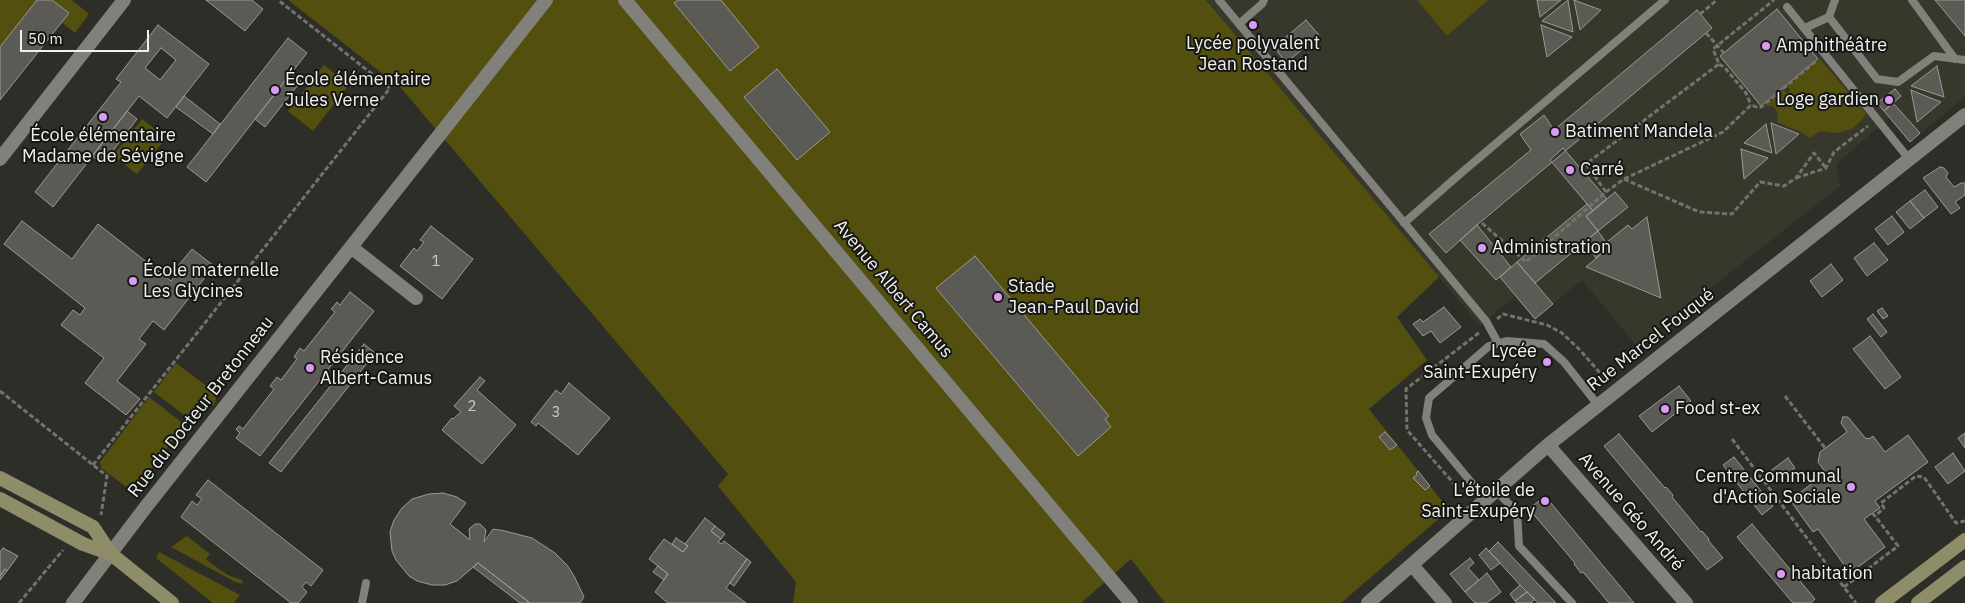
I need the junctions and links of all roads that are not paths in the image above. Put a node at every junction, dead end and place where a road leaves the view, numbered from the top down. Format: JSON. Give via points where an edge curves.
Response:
{"nodes":[{"id":1,"x":124,"y":0,"type":"edge"},
{"id":2,"x":546,"y":0,"type":"edge"},
{"id":3,"x":626,"y":0,"type":"edge"},
{"id":4,"x":1219,"y":0,"type":"edge"},
{"id":5,"x":1264,"y":0,"type":"edge"},
{"id":6,"x":1665,"y":0,"type":"edge"},
{"id":7,"x":1835,"y":0,"type":"edge"},
{"id":8,"x":1912,"y":0,"type":"edge"},
{"id":9,"x":1787,"y":7,"type":"dead end"},
{"id":10,"x":1829,"y":17,"type":"junction"},
{"id":11,"x":1239,"y":24,"type":"junction"},
{"id":12,"x":1805,"y":28,"type":"junction"},
{"id":13,"x":1955,"y":59,"type":"junction"},
{"id":14,"x":1965,"y":60,"type":"edge"},
{"id":15,"x":1965,"y":115,"type":"edge"},
{"id":16,"x":0,"y":159,"type":"edge"},
{"id":17,"x":1910,"y":159,"type":"junction"},
{"id":18,"x":1404,"y":223,"type":"junction"},
{"id":19,"x":351,"y":247,"type":"junction"},
{"id":20,"x":416,"y":298,"type":"dead end"},
{"id":21,"x":1498,"y":343,"type":"junction"},
{"id":22,"x":1598,"y":406,"type":"junction"},
{"id":23,"x":1548,"y":445,"type":"junction"},
{"id":24,"x":0,"y":478,"type":"edge"},
{"id":25,"x":1491,"y":495,"type":"junction"},
{"id":26,"x":0,"y":499,"type":"edge"},
{"id":27,"x":1965,"y":540,"type":"edge"},
{"id":28,"x":111,"y":554,"type":"junction"},
{"id":29,"x":1412,"y":564,"type":"junction"},
{"id":30,"x":1965,"y":567,"type":"edge"},
{"id":31,"x":366,"y":583,"type":"dead end"},
{"id":32,"x":73,"y":603,"type":"edge"},
{"id":33,"x":172,"y":603,"type":"edge"},
{"id":34,"x":362,"y":603,"type":"edge"},
{"id":35,"x":1131,"y":603,"type":"edge"},
{"id":36,"x":1368,"y":603,"type":"edge"},
{"id":37,"x":1445,"y":603,"type":"edge"},
{"id":38,"x":1572,"y":603,"type":"edge"},
{"id":39,"x":1686,"y":603,"type":"edge"},
{"id":40,"x":1882,"y":603,"type":"edge"},
{"id":41,"x":1918,"y":603,"type":"edge"}],
"edges":[{"from":1,"to":16,"type":"street"},
{"from":2,"to":19,"type":"street","name":"Rue du Docteur Bretonneau"},
{"from":3,"to":35,"type":"street","name":"Avenue Albert Camus"},
{"from":4,"to":11,"type":"lane"},
{"from":5,"to":11,"type":"lane"},
{"from":6,"to":18,"type":"lane"},
{"from":7,"to":10,"type":"lane"},
{"from":8,"to":13,"type":"lane"},
{"from":9,"to":12,"type":"lane"},
{"from":10,"to":12,"type":"lane"},
{"from":10,"to":13,"type":"lane","via":[[1877,79],[1898,82],[1934,56]]},
{"from":11,"to":18,"type":"lane"},
{"from":12,"to":17,"type":"lane"},
{"from":13,"to":14,"type":"lane"},
{"from":15,"to":17,"type":"street","name":"Rue Marcel Fouqué"},
{"from":17,"to":22,"type":"street","name":"Rue Marcel Fouqué"},
{"from":18,"to":21,"type":"lane","via":[[1486,320]]},
{"from":19,"to":20,"type":"street"},
{"from":19,"to":28,"type":"street","name":"Rue du Docteur Bretonneau"},
{"from":21,"to":22,"type":"lane","via":[[1544,344],[1564,362]]},
{"from":21,"to":25,"type":"lane","via":[[1489,346],[1429,398],[1426,418],[1432,435]]},
{"from":22,"to":23,"type":"street","name":"Rue Marcel Fouqué"},
{"from":23,"to":25,"type":"street","name":"Rue Marcel Fouqué"},
{"from":23,"to":39,"type":"street","name":"Avenue Géo André"},
{"from":24,"to":28,"type":"main road","via":[[93,527]]},
{"from":25,"to":29,"type":"street","name":"Rue Marcel Fouqué"},
{"from":25,"to":38,"type":"lane","via":[[1517,512],[1519,546]]},
{"from":26,"to":28,"type":"main road","via":[[83,544]]},
{"from":27,"to":40,"type":"main road"},
{"from":28,"to":32,"type":"street","name":"Rue du Docteur Bretonneau"},
{"from":28,"to":33,"type":"main road"},
{"from":29,"to":36,"type":"street","name":"Rue Marcel Fouqué"},
{"from":29,"to":37,"type":"street"},
{"from":30,"to":41,"type":"main road"},
{"from":31,"to":34,"type":"lane"}]}
